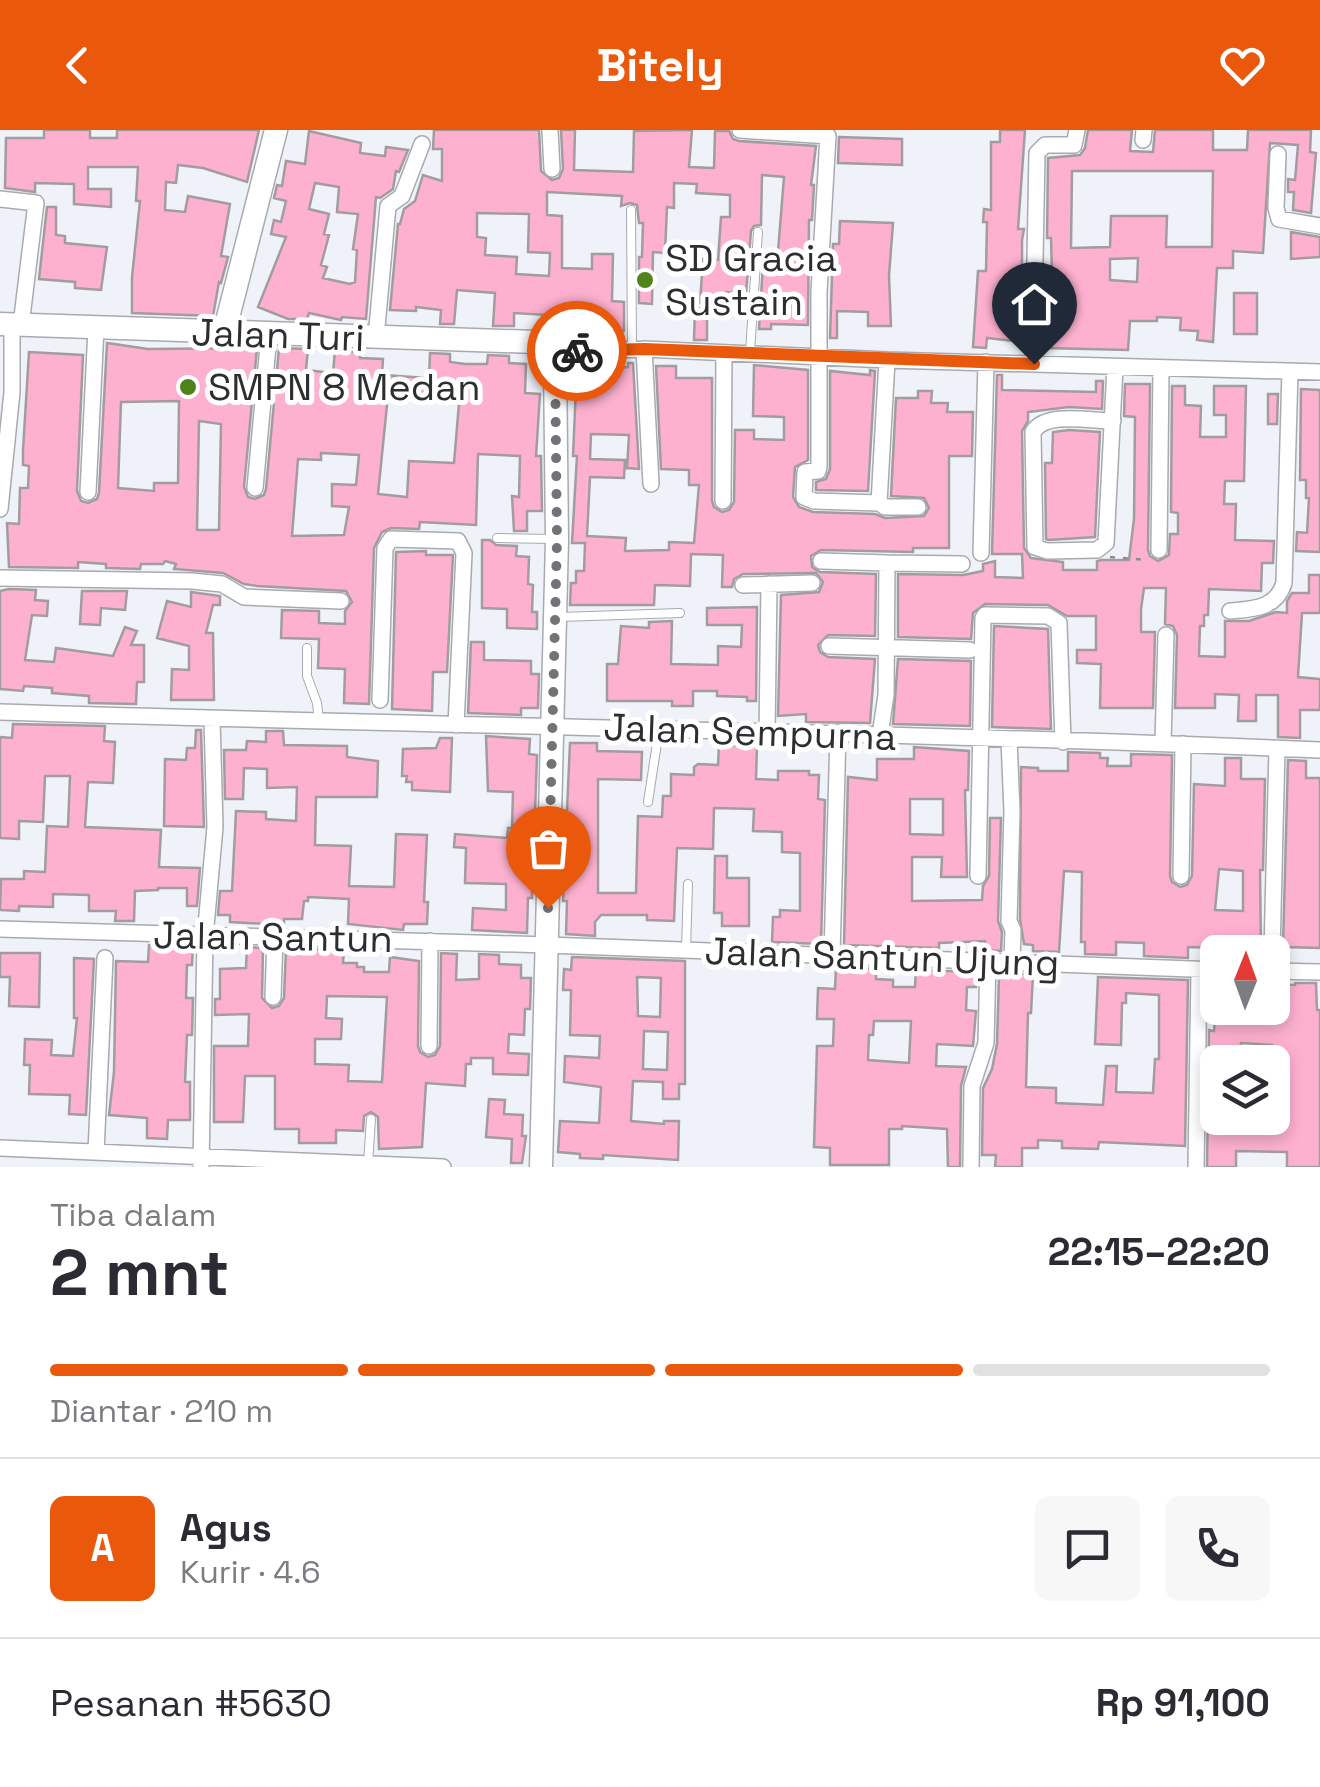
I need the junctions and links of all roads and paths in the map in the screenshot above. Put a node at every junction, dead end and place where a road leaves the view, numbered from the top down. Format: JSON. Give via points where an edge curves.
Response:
{"nodes":[{"id":1,"x":276,"y":130,"type":"edge"},
{"id":2,"x":550,"y":130,"type":"edge"},
{"id":3,"x":740,"y":130,"type":"edge"},
{"id":4,"x":767,"y":130,"type":"edge"},
{"id":5,"x":1078,"y":130,"type":"edge"},
{"id":6,"x":422,"y":144,"type":"dead end"},
{"id":7,"x":1278,"y":154,"type":"dead end"},
{"id":8,"x":552,"y":169,"type":"dead end"},
{"id":9,"x":0,"y":199,"type":"edge"},
{"id":10,"x":632,"y":210,"type":"dead end"},
{"id":11,"x":1320,"y":226,"type":"edge"},
{"id":12,"x":758,"y":232,"type":"dead end"},
{"id":13,"x":11,"y":325,"type":"edge"},
{"id":14,"x":96,"y":328,"type":"junction"},
{"id":15,"x":224,"y":334,"type":"junction"},
{"id":16,"x":269,"y":335,"type":"junction"},
{"id":17,"x":376,"y":338,"type":"junction"},
{"id":18,"x":638,"y":349,"type":"junction"},
{"id":19,"x":552,"y":352,"type":"junction"},
{"id":20,"x":724,"y":352,"type":"junction"},
{"id":21,"x":750,"y":354,"type":"junction"},
{"id":22,"x":819,"y":356,"type":"junction"},
{"id":23,"x":887,"y":360,"type":"junction"},
{"id":24,"x":986,"y":362,"type":"junction"},
{"id":25,"x":1034,"y":364,"type":"junction"},
{"id":26,"x":1115,"y":367,"type":"junction"},
{"id":27,"x":1161,"y":368,"type":"junction"},
{"id":28,"x":1290,"y":371,"type":"junction"},
{"id":29,"x":1320,"y":372,"type":"edge"},
{"id":30,"x":1113,"y":421,"type":"junction"},
{"id":31,"x":651,"y":484,"type":"dead end"},
{"id":32,"x":255,"y":488,"type":"dead end"},
{"id":33,"x":88,"y":492,"type":"dead end"},
{"id":34,"x":722,"y":501,"type":"dead end"},
{"id":35,"x":879,"y":503,"type":"junction"},
{"id":36,"x":918,"y":507,"type":"dead end"},
{"id":37,"x":0,"y":509,"type":"edge"},
{"id":38,"x":497,"y":538,"type":"dead end"},
{"id":39,"x":557,"y":540,"type":"junction"},
{"id":40,"x":1159,"y":550,"type":"joint"},
{"id":41,"x":980,"y":553,"type":"dead end"},
{"id":42,"x":1094,"y":556,"type":"dead end"},
{"id":43,"x":821,"y":561,"type":"dead end"},
{"id":44,"x":887,"y":563,"type":"junction"},
{"id":45,"x":962,"y":564,"type":"dead end"},
{"id":46,"x":0,"y":578,"type":"edge"},
{"id":47,"x":812,"y":583,"type":"dead end"},
{"id":48,"x":769,"y":584,"type":"junction"},
{"id":49,"x":743,"y":585,"type":"dead end"},
{"id":50,"x":342,"y":601,"type":"dead end"},
{"id":51,"x":1230,"y":610,"type":"dead end"},
{"id":52,"x":680,"y":613,"type":"dead end"},
{"id":53,"x":555,"y":617,"type":"junction"},
{"id":54,"x":1166,"y":636,"type":"dead end"},
{"id":55,"x":830,"y":646,"type":"dead end"},
{"id":56,"x":307,"y":648,"type":"dead end"},
{"id":57,"x":885,"y":649,"type":"junction"},
{"id":58,"x":970,"y":650,"type":"dead end"},
{"id":59,"x":380,"y":710,"type":"junction"},
{"id":60,"x":0,"y":712,"type":"edge"},
{"id":61,"x":212,"y":719,"type":"junction"},
{"id":62,"x":318,"y":723,"type":"junction"},
{"id":63,"x":456,"y":725,"type":"junction"},
{"id":64,"x":552,"y":727,"type":"junction"},
{"id":65,"x":659,"y":730,"type":"junction"},
{"id":66,"x":767,"y":734,"type":"junction"},
{"id":67,"x":838,"y":734,"type":"junction"},
{"id":68,"x":880,"y":735,"type":"junction"},
{"id":69,"x":979,"y":740,"type":"junction"},
{"id":70,"x":1008,"y":740,"type":"junction"},
{"id":71,"x":1063,"y":742,"type":"junction"},
{"id":72,"x":1163,"y":743,"type":"junction"},
{"id":73,"x":1183,"y":744,"type":"junction"},
{"id":74,"x":1277,"y":748,"type":"junction"},
{"id":75,"x":1320,"y":750,"type":"edge"},
{"id":76,"x":648,"y":802,"type":"dead end"},
{"id":77,"x":978,"y":876,"type":"dead end"},
{"id":78,"x":1181,"y":876,"type":"dead end"},
{"id":79,"x":688,"y":884,"type":"dead end"},
{"id":80,"x":0,"y":929,"type":"edge"},
{"id":81,"x":1272,"y":935,"type":"edge"},
{"id":82,"x":205,"y":937,"type":"junction"},
{"id":83,"x":275,"y":938,"type":"junction"},
{"id":84,"x":430,"y":941,"type":"junction"},
{"id":85,"x":547,"y":945,"type":"junction"},
{"id":86,"x":686,"y":950,"type":"junction"},
{"id":87,"x":832,"y":955,"type":"junction"},
{"id":88,"x":104,"y":958,"type":"dead end"},
{"id":89,"x":1012,"y":961,"type":"junction"},
{"id":90,"x":988,"y":962,"type":"junction"},
{"id":91,"x":1199,"y":970,"type":"joint"},
{"id":92,"x":1290,"y":971,"type":"edge"},
{"id":93,"x":1320,"y":972,"type":"edge"},
{"id":94,"x":273,"y":997,"type":"dead end"},
{"id":95,"x":429,"y":1046,"type":"dead end"},
{"id":96,"x":371,"y":1119,"type":"dead end"},
{"id":97,"x":0,"y":1148,"type":"edge"},
{"id":98,"x":32,"y":1150,"type":"junction"},
{"id":99,"x":96,"y":1152,"type":"junction"},
{"id":100,"x":59,"y":1159,"type":"edge"},
{"id":101,"x":201,"y":1162,"type":"edge"},
{"id":102,"x":368,"y":1164,"type":"junction"},
{"id":103,"x":334,"y":1165,"type":"edge"},
{"id":104,"x":418,"y":1166,"type":"edge"},
{"id":105,"x":32,"y":1167,"type":"edge"},
{"id":106,"x":443,"y":1167,"type":"edge"},
{"id":107,"x":541,"y":1167,"type":"edge"},
{"id":108,"x":971,"y":1167,"type":"edge"},
{"id":109,"x":1196,"y":1167,"type":"edge"}],
"edges":[{"from":1,"to":15,"type":"main road"},
{"from":2,"to":8,"type":"street"},
{"from":3,"to":4,"type":"street"},
{"from":4,"to":22,"type":"street","via":[[828,136]]},
{"from":5,"to":25,"type":"street","via":[[1074,145],[1045,145],[1037,153]]},
{"from":6,"to":17,"type":"street","via":[[402,196],[388,206]]},
{"from":7,"to":11,"type":"street","via":[[1279,219]]},
{"from":9,"to":13,"type":"street","via":[[36,203]]},
{"from":10,"to":18,"type":"lane"},
{"from":12,"to":21,"type":"lane"},
{"from":13,"to":14,"type":"main road","name":"Jalan Turi"},
{"from":13,"to":37,"type":"street"},
{"from":14,"to":15,"type":"main road","name":"Jalan Turi"},
{"from":14,"to":33,"type":"street"},
{"from":15,"to":16,"type":"main road","name":"Jalan Turi"},
{"from":16,"to":17,"type":"main road","name":"Jalan Turi"},
{"from":16,"to":32,"type":"street"},
{"from":17,"to":19,"type":"main road","name":"Jalan Turi","via":[[535,342]]},
{"from":18,"to":19,"type":"street"},
{"from":18,"to":20,"type":"street"},
{"from":18,"to":31,"type":"street"},
{"from":19,"to":39,"type":"main road"},
{"from":20,"to":21,"type":"street"},
{"from":20,"to":34,"type":"street"},
{"from":21,"to":22,"type":"street"},
{"from":22,"to":23,"type":"street"},
{"from":22,"to":35,"type":"street","via":[[819,468],[806,472],[804,497]]},
{"from":23,"to":24,"type":"street"},
{"from":23,"to":35,"type":"street"},
{"from":24,"to":25,"type":"street"},
{"from":24,"to":41,"type":"street"},
{"from":25,"to":26,"type":"street"},
{"from":26,"to":27,"type":"street"},
{"from":26,"to":30,"type":"street"},
{"from":27,"to":28,"type":"street"},
{"from":27,"to":40,"type":"street"},
{"from":28,"to":29,"type":"street"},
{"from":28,"to":51,"type":"street","via":[[1284,584],[1268,605]]},
{"from":30,"to":30,"type":"street","via":[[1106,542],[1102,548],[1035,547],[1036,426],[1048,420]]},
{"from":35,"to":36,"type":"street"},
{"from":38,"to":39,"type":"lane"},
{"from":39,"to":53,"type":"main road"},
{"from":40,"to":42,"type":"path","via":[[1157,562]]},
{"from":43,"to":44,"type":"street"},
{"from":44,"to":45,"type":"street"},
{"from":44,"to":57,"type":"street"},
{"from":46,"to":50,"type":"street","via":[[192,581],[222,584],[244,597]]},
{"from":47,"to":48,"type":"street"},
{"from":48,"to":49,"type":"street"},
{"from":48,"to":66,"type":"street"},
{"from":52,"to":53,"type":"lane"},
{"from":53,"to":64,"type":"main road"},
{"from":54,"to":72,"type":"street"},
{"from":55,"to":57,"type":"street"},
{"from":56,"to":62,"type":"lane"},
{"from":57,"to":58,"type":"street"},
{"from":57,"to":68,"type":"street"},
{"from":59,"to":62,"type":"street","name":"Jalan Sempurna"},
{"from":59,"to":63,"type":"street","name":"Jalan Sempurna"},
{"from":59,"to":63,"type":"street","via":[[385,548],[401,538],[458,541],[464,553]]},
{"from":60,"to":61,"type":"street","name":"Jalan Sempurna"},
{"from":61,"to":62,"type":"street","name":"Jalan Sempurna"},
{"from":61,"to":82,"type":"street","via":[[214,827]]},
{"from":63,"to":64,"type":"street","name":"Jalan Sempurna"},
{"from":64,"to":65,"type":"street","name":"Jalan Sempurna"},
{"from":64,"to":85,"type":"main road"},
{"from":65,"to":66,"type":"street","name":"Jalan Sempurna"},
{"from":65,"to":76,"type":"lane"},
{"from":66,"to":67,"type":"street","name":"Jalan Sempurna"},
{"from":67,"to":68,"type":"street","name":"Jalan Sempurna"},
{"from":67,"to":87,"type":"street"},
{"from":68,"to":69,"type":"street","name":"Jalan Sempurna"},
{"from":69,"to":70,"type":"street","name":"Jalan Sempurna"},
{"from":69,"to":71,"type":"street","via":[[982,618],[989,614],[1058,622]]},
{"from":69,"to":77,"type":"street"},
{"from":70,"to":71,"type":"street","name":"Jalan Sempurna"},
{"from":70,"to":89,"type":"street"},
{"from":71,"to":72,"type":"street","name":"Jalan Sempurna"},
{"from":72,"to":73,"type":"street","name":"Jalan Sempurna"},
{"from":73,"to":74,"type":"street","name":"Jalan Sempurna"},
{"from":73,"to":78,"type":"street"},
{"from":74,"to":75,"type":"street","name":"Jalan Sempurna"},
{"from":74,"to":81,"type":"street"},
{"from":79,"to":86,"type":"lane"},
{"from":80,"to":82,"type":"street","name":"Jalan Santun"},
{"from":82,"to":83,"type":"street","name":"Jalan Santun"},
{"from":82,"to":101,"type":"street"},
{"from":83,"to":84,"type":"street","name":"Jalan Santun"},
{"from":83,"to":94,"type":"street"},
{"from":84,"to":85,"type":"street","name":"Jalan Santun"},
{"from":84,"to":95,"type":"street"},
{"from":85,"to":86,"type":"street","name":"Jalan Santun Ujung"},
{"from":85,"to":107,"type":"main road"},
{"from":86,"to":87,"type":"street","name":"Jalan Santun Ujung"},
{"from":87,"to":90,"type":"street","name":"Jalan Santun Ujung"},
{"from":88,"to":99,"type":"street"},
{"from":89,"to":90,"type":"street","name":"Jalan Santun Ujung"},
{"from":89,"to":91,"type":"street","name":"Jalan Santun Ujung"},
{"from":90,"to":108,"type":"street","via":[[986,1043],[972,1086]]},
{"from":91,"to":109,"type":"street"},
{"from":92,"to":93,"type":"street"},
{"from":96,"to":102,"type":"lane"},
{"from":97,"to":98,"type":"street"},
{"from":98,"to":100,"type":"street"},
{"from":98,"to":105,"type":"street"},
{"from":99,"to":100,"type":"street"},
{"from":99,"to":101,"type":"street"},
{"from":101,"to":103,"type":"street"},
{"from":102,"to":103,"type":"street"},
{"from":102,"to":104,"type":"street"},
{"from":104,"to":106,"type":"street"}]}
